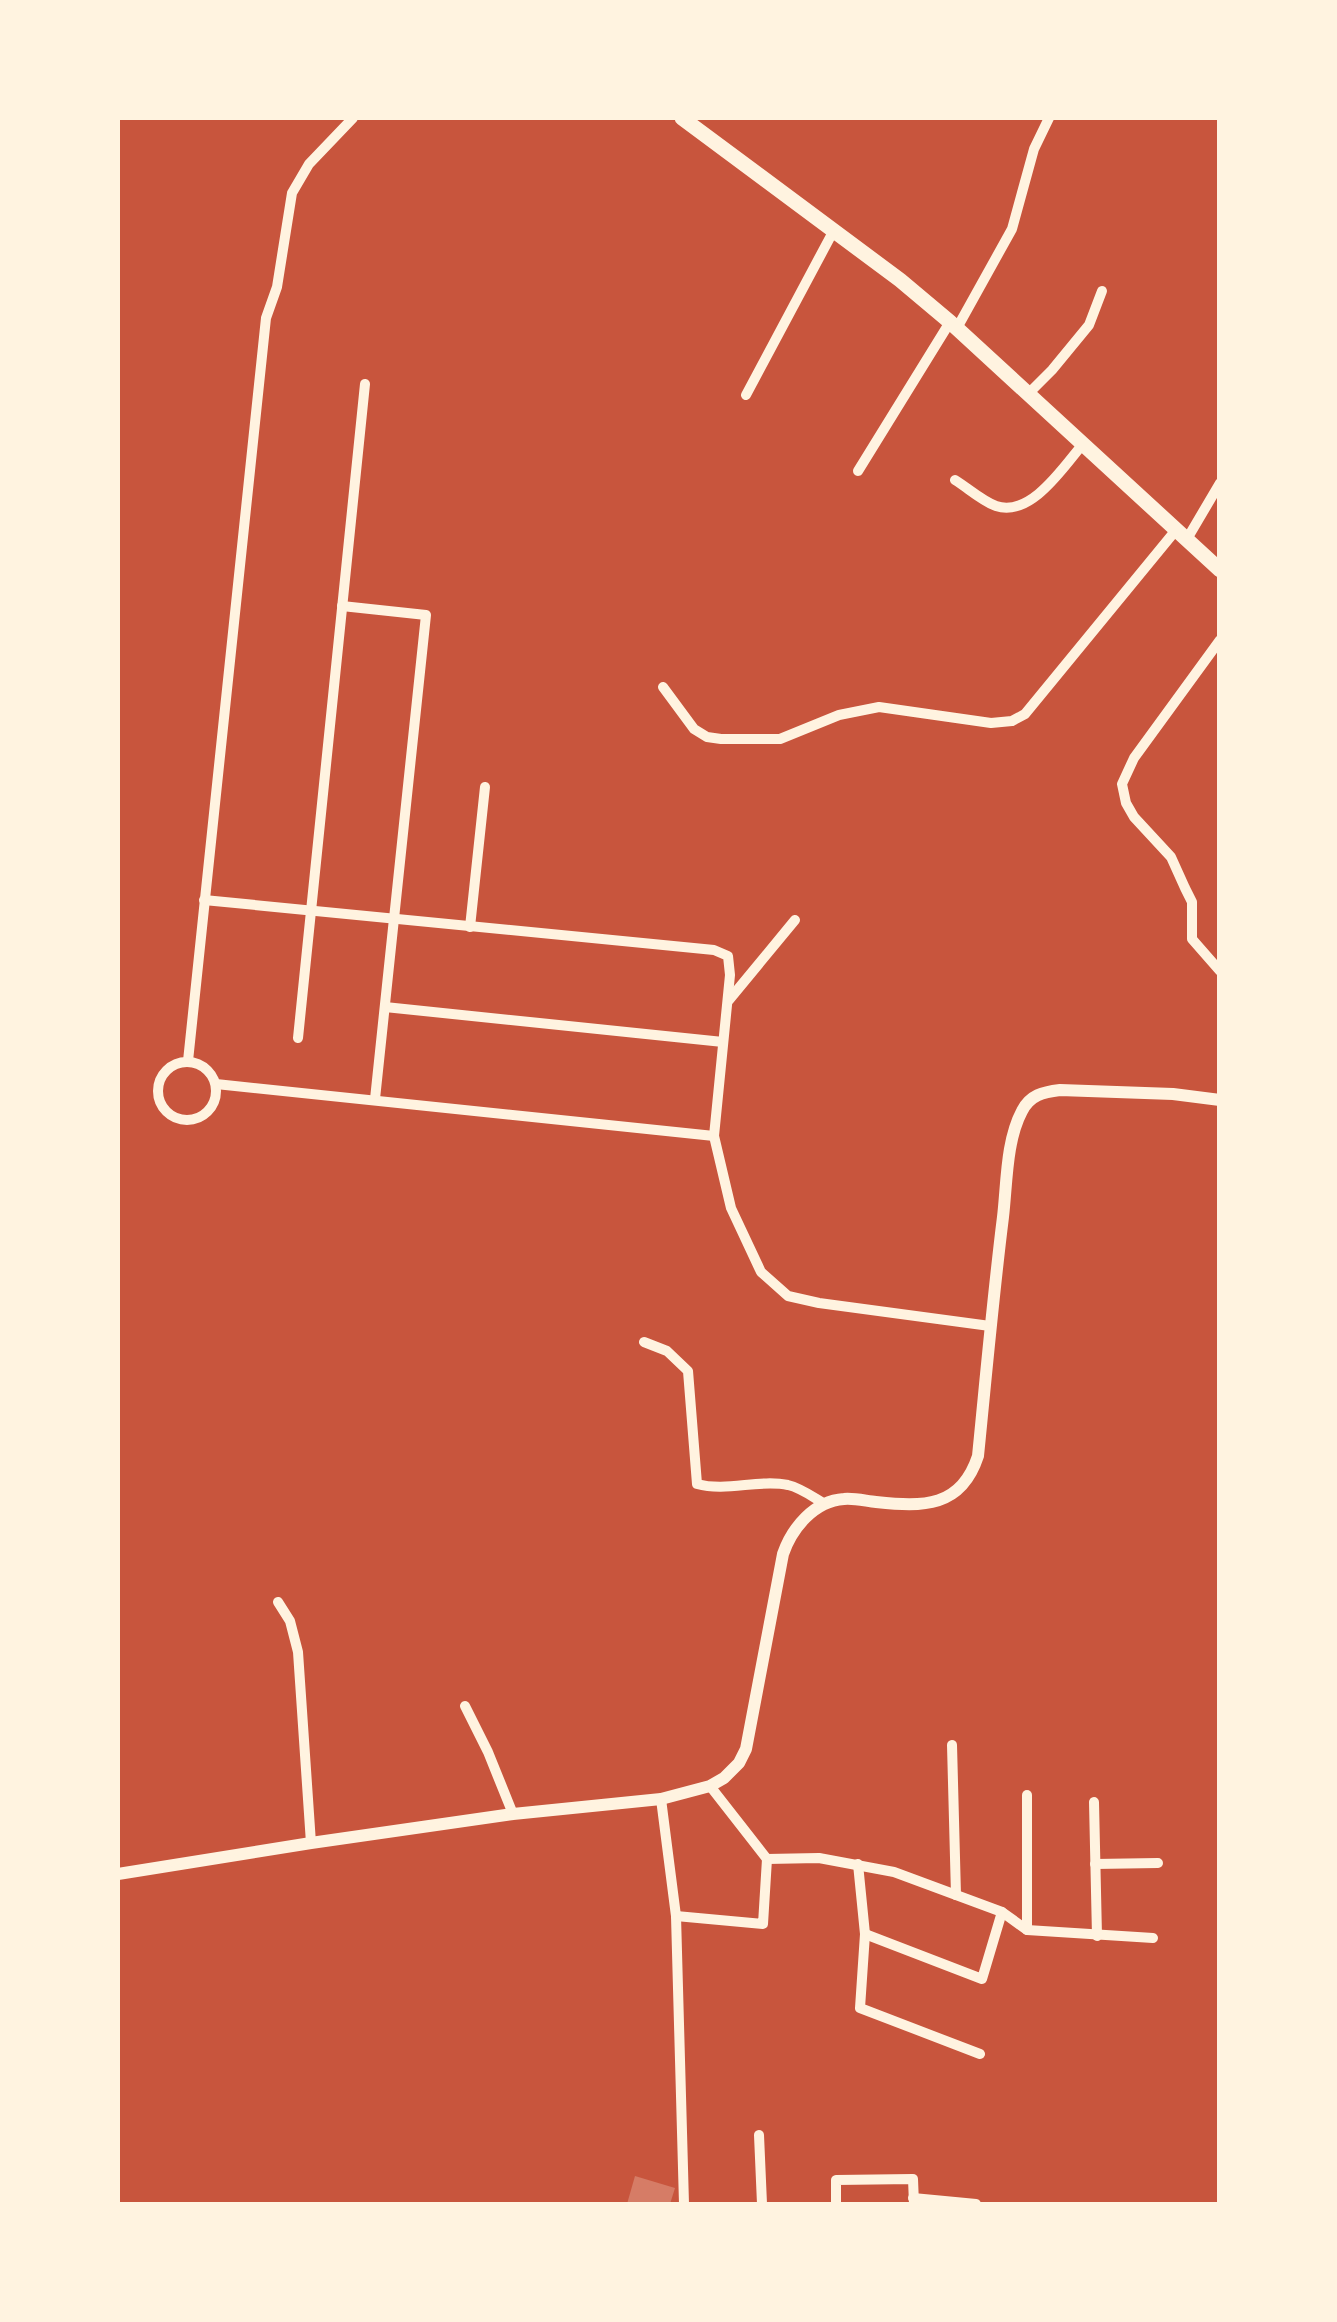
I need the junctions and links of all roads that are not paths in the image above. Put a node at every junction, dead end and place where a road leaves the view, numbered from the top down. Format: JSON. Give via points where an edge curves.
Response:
{"nodes":[{"id":1,"x":353,"y":118,"type":"edge"},
{"id":2,"x":682,"y":118,"type":"edge"},
{"id":3,"x":1049,"y":118,"type":"edge"},
{"id":4,"x":834,"y":230,"type":"junction"},
{"id":5,"x":1102,"y":291,"type":"dead end"},
{"id":6,"x":954,"y":324,"type":"junction"},
{"id":7,"x":365,"y":384,"type":"dead end"},
{"id":8,"x":1029,"y":393,"type":"junction"},
{"id":9,"x":746,"y":395,"type":"dead end"},
{"id":10,"x":1084,"y":444,"type":"junction"},
{"id":11,"x":858,"y":472,"type":"dead end"},
{"id":12,"x":955,"y":480,"type":"dead end"},
{"id":13,"x":1220,"y":484,"type":"edge"},
{"id":14,"x":1181,"y":534,"type":"junction"},
{"id":15,"x":1220,"y":570,"type":"edge"},
{"id":16,"x":342,"y":606,"type":"junction"},
{"id":17,"x":1220,"y":640,"type":"edge"},
{"id":18,"x":663,"y":687,"type":"dead end"},
{"id":19,"x":485,"y":787,"type":"dead end"},
{"id":20,"x":204,"y":900,"type":"junction"},
{"id":21,"x":311,"y":910,"type":"junction"},
{"id":22,"x":394,"y":919,"type":"junction"},
{"id":23,"x":795,"y":920,"type":"dead end"},
{"id":24,"x":470,"y":926,"type":"junction"},
{"id":25,"x":1220,"y":971,"type":"edge"},
{"id":26,"x":727,"y":1003,"type":"junction"},
{"id":27,"x":385,"y":1008,"type":"junction"},
{"id":28,"x":298,"y":1038,"type":"dead end"},
{"id":29,"x":723,"y":1042,"type":"junction"},
{"id":30,"x":188,"y":1062,"type":"junction"},
{"id":31,"x":216,"y":1084,"type":"junction"},
{"id":32,"x":375,"y":1099,"type":"junction"},
{"id":33,"x":1220,"y":1100,"type":"edge"},
{"id":34,"x":714,"y":1136,"type":"junction"},
{"id":35,"x":990,"y":1326,"type":"junction"},
{"id":36,"x":644,"y":1342,"type":"dead end"},
{"id":37,"x":825,"y":1504,"type":"junction"},
{"id":38,"x":278,"y":1602,"type":"dead end"},
{"id":39,"x":465,"y":1706,"type":"dead end"},
{"id":40,"x":952,"y":1744,"type":"dead end"},
{"id":41,"x":710,"y":1786,"type":"junction"},
{"id":42,"x":1027,"y":1795,"type":"dead end"},
{"id":43,"x":661,"y":1799,"type":"junction"},
{"id":44,"x":1094,"y":1802,"type":"dead end"},
{"id":45,"x":513,"y":1814,"type":"junction"},
{"id":46,"x":310,"y":1843,"type":"junction"},
{"id":47,"x":767,"y":1859,"type":"junction"},
{"id":48,"x":1158,"y":1862,"type":"dead end"},
{"id":49,"x":858,"y":1864,"type":"junction"},
{"id":50,"x":1095,"y":1864,"type":"junction"},
{"id":51,"x":118,"y":1874,"type":"edge"},
{"id":52,"x":956,"y":1895,"type":"junction"},
{"id":53,"x":1002,"y":1912,"type":"junction"},
{"id":54,"x":676,"y":1916,"type":"junction"},
{"id":55,"x":1027,"y":1930,"type":"junction"},
{"id":56,"x":865,"y":1934,"type":"junction"},
{"id":57,"x":1097,"y":1936,"type":"junction"},
{"id":58,"x":1153,"y":1938,"type":"dead end"},
{"id":59,"x":980,"y":2054,"type":"dead end"},
{"id":60,"x":759,"y":2135,"type":"dead end"},
{"id":61,"x":914,"y":2201,"type":"edge"},
{"id":62,"x":684,"y":2204,"type":"edge"},
{"id":63,"x":762,"y":2204,"type":"edge"},
{"id":64,"x":836,"y":2204,"type":"edge"},
{"id":65,"x":976,"y":2204,"type":"edge"}],
"edges":[{"from":1,"to":20,"type":"street","via":[[309,164],[292,194],[266,318]]},
{"from":2,"to":4,"type":"main road"},
{"from":3,"to":6,"type":"street","via":[[1012,229]]},
{"from":4,"to":6,"type":"main road"},
{"from":4,"to":9,"type":"street"},
{"from":5,"to":8,"type":"street","via":[[1089,325]]},
{"from":6,"to":8,"type":"main road"},
{"from":6,"to":11,"type":"street"},
{"from":7,"to":16,"type":"street"},
{"from":8,"to":10,"type":"main road"},
{"from":10,"to":12,"type":"street","via":[[1028,504],[994,506]]},
{"from":10,"to":14,"type":"main road"},
{"from":13,"to":14,"type":"street"},
{"from":14,"to":15,"type":"main road"},
{"from":14,"to":18,"type":"street","via":[[1025,714],[1012,720],[991,723],[878,707],[780,739],[707,738]]},
{"from":16,"to":21,"type":"street"},
{"from":16,"to":22,"type":"street","via":[[426,615]]},
{"from":17,"to":25,"type":"street","via":[[1122,784],[1134,817],[1170,857],[1186,888],[1192,940]]},
{"from":19,"to":24,"type":"street"},
{"from":20,"to":21,"type":"street"},
{"from":20,"to":30,"type":"street"},
{"from":21,"to":22,"type":"street"},
{"from":21,"to":28,"type":"street"},
{"from":22,"to":24,"type":"street"},
{"from":22,"to":27,"type":"street"},
{"from":23,"to":26,"type":"street"},
{"from":24,"to":26,"type":"street","via":[[714,950],[728,956]]},
{"from":26,"to":29,"type":"street"},
{"from":27,"to":29,"type":"street"},
{"from":27,"to":32,"type":"street"},
{"from":29,"to":34,"type":"street"},
{"from":30,"to":31,"type":"street","via":[[206,1068]]},
{"from":30,"to":31,"type":"street","via":[[171,1066],[160,1082],[160,1100],[172,1115],[190,1120],[208,1111]]},
{"from":31,"to":32,"type":"street"},
{"from":32,"to":34,"type":"street"},
{"from":33,"to":35,"type":"street","via":[[1060,1090],[1030,1099],[1011,1144]]},
{"from":34,"to":35,"type":"street","via":[[731,1208],[761,1272],[788,1296]]},
{"from":35,"to":37,"type":"street","via":[[978,1456],[956,1493],[908,1506],[844,1499]]},
{"from":36,"to":37,"type":"street","via":[[667,1351],[688,1371],[697,1484],[785,1484]]},
{"from":37,"to":41,"type":"street","via":[[807,1516],[782,1554],[746,1749]]},
{"from":38,"to":46,"type":"street","via":[[298,1652]]},
{"from":39,"to":45,"type":"street"},
{"from":40,"to":52,"type":"street"},
{"from":41,"to":43,"type":"street"},
{"from":41,"to":47,"type":"street"},
{"from":42,"to":55,"type":"street"},
{"from":43,"to":45,"type":"street"},
{"from":43,"to":54,"type":"street"},
{"from":44,"to":50,"type":"street"},
{"from":45,"to":46,"type":"street"},
{"from":46,"to":51,"type":"street"},
{"from":47,"to":49,"type":"street"},
{"from":47,"to":54,"type":"street","via":[[763,1924]]},
{"from":48,"to":50,"type":"street"},
{"from":49,"to":52,"type":"street"},
{"from":49,"to":56,"type":"street"},
{"from":50,"to":57,"type":"street"},
{"from":52,"to":53,"type":"street"},
{"from":53,"to":55,"type":"street"},
{"from":53,"to":56,"type":"street","via":[[982,1979]]},
{"from":54,"to":62,"type":"street"},
{"from":55,"to":57,"type":"street"},
{"from":56,"to":59,"type":"street","via":[[860,2008]]},
{"from":57,"to":58,"type":"street"},
{"from":60,"to":63,"type":"street"},
{"from":61,"to":64,"type":"street","via":[[913,2179],[836,2180]]},
{"from":61,"to":65,"type":"street"}]}
